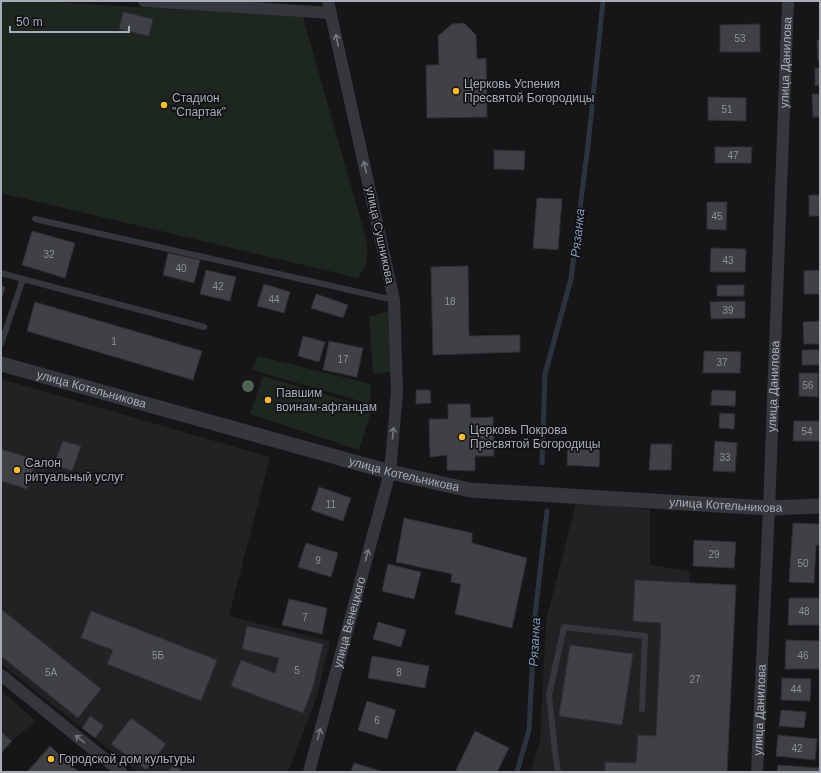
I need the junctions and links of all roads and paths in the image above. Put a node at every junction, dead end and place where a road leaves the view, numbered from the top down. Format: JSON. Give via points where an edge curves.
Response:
{"nodes":[{"id":1,"x":144,"y":1,"type":"edge"},
{"id":2,"x":788,"y":1,"type":"edge"},
{"id":3,"x":329,"y":7,"type":"edge"},
{"id":4,"x":35,"y":219,"type":"dead end"},
{"id":5,"x":1,"y":273,"type":"edge"},
{"id":6,"x":23,"y":279,"type":"junction"},
{"id":7,"x":394,"y":300,"type":"junction"},
{"id":8,"x":204,"y":327,"type":"dead end"},
{"id":9,"x":1,"y":344,"type":"edge"},
{"id":10,"x":1,"y":364,"type":"edge"},
{"id":11,"x":390,"y":472,"type":"junction"},
{"id":12,"x":820,"y":506,"type":"edge"},
{"id":13,"x":769,"y":508,"type":"junction"},
{"id":14,"x":1,"y":675,"type":"edge"},
{"id":15,"x":642,"y":709,"type":"dead end"},
{"id":16,"x":121,"y":772,"type":"edge"},
{"id":17,"x":309,"y":772,"type":"edge"},
{"id":18,"x":558,"y":772,"type":"edge"},
{"id":19,"x":757,"y":772,"type":"edge"}],
"edges":[{"from":1,"to":3,"type":"street"},
{"from":2,"to":13,"type":"street","name":"улица Данилова"},
{"from":7,"to":3,"type":"street","name":"улица Сушникова","one_way":true},
{"from":4,"to":7,"type":"lane"},
{"from":5,"to":6,"type":"lane"},
{"from":6,"to":8,"type":"lane"},
{"from":6,"to":9,"type":"lane"},
{"from":11,"to":7,"type":"street","name":"улица Сушникова","one_way":true,"via":[[397,392]]},
{"from":10,"to":11,"type":"street","name":"улица Котельникова"},
{"from":11,"to":13,"type":"street","name":"улица Котельникова","via":[[470,490]]},
{"from":17,"to":11,"type":"street","name":"улица Венецкого","one_way":true},
{"from":12,"to":13,"type":"street","name":"улица Котельникова"},
{"from":13,"to":19,"type":"street","name":"улица Данилова"},
{"from":16,"to":14,"type":"street","one_way":true},
{"from":15,"to":18,"type":"lane","via":[[645,636],[564,628],[549,694]]}]}
